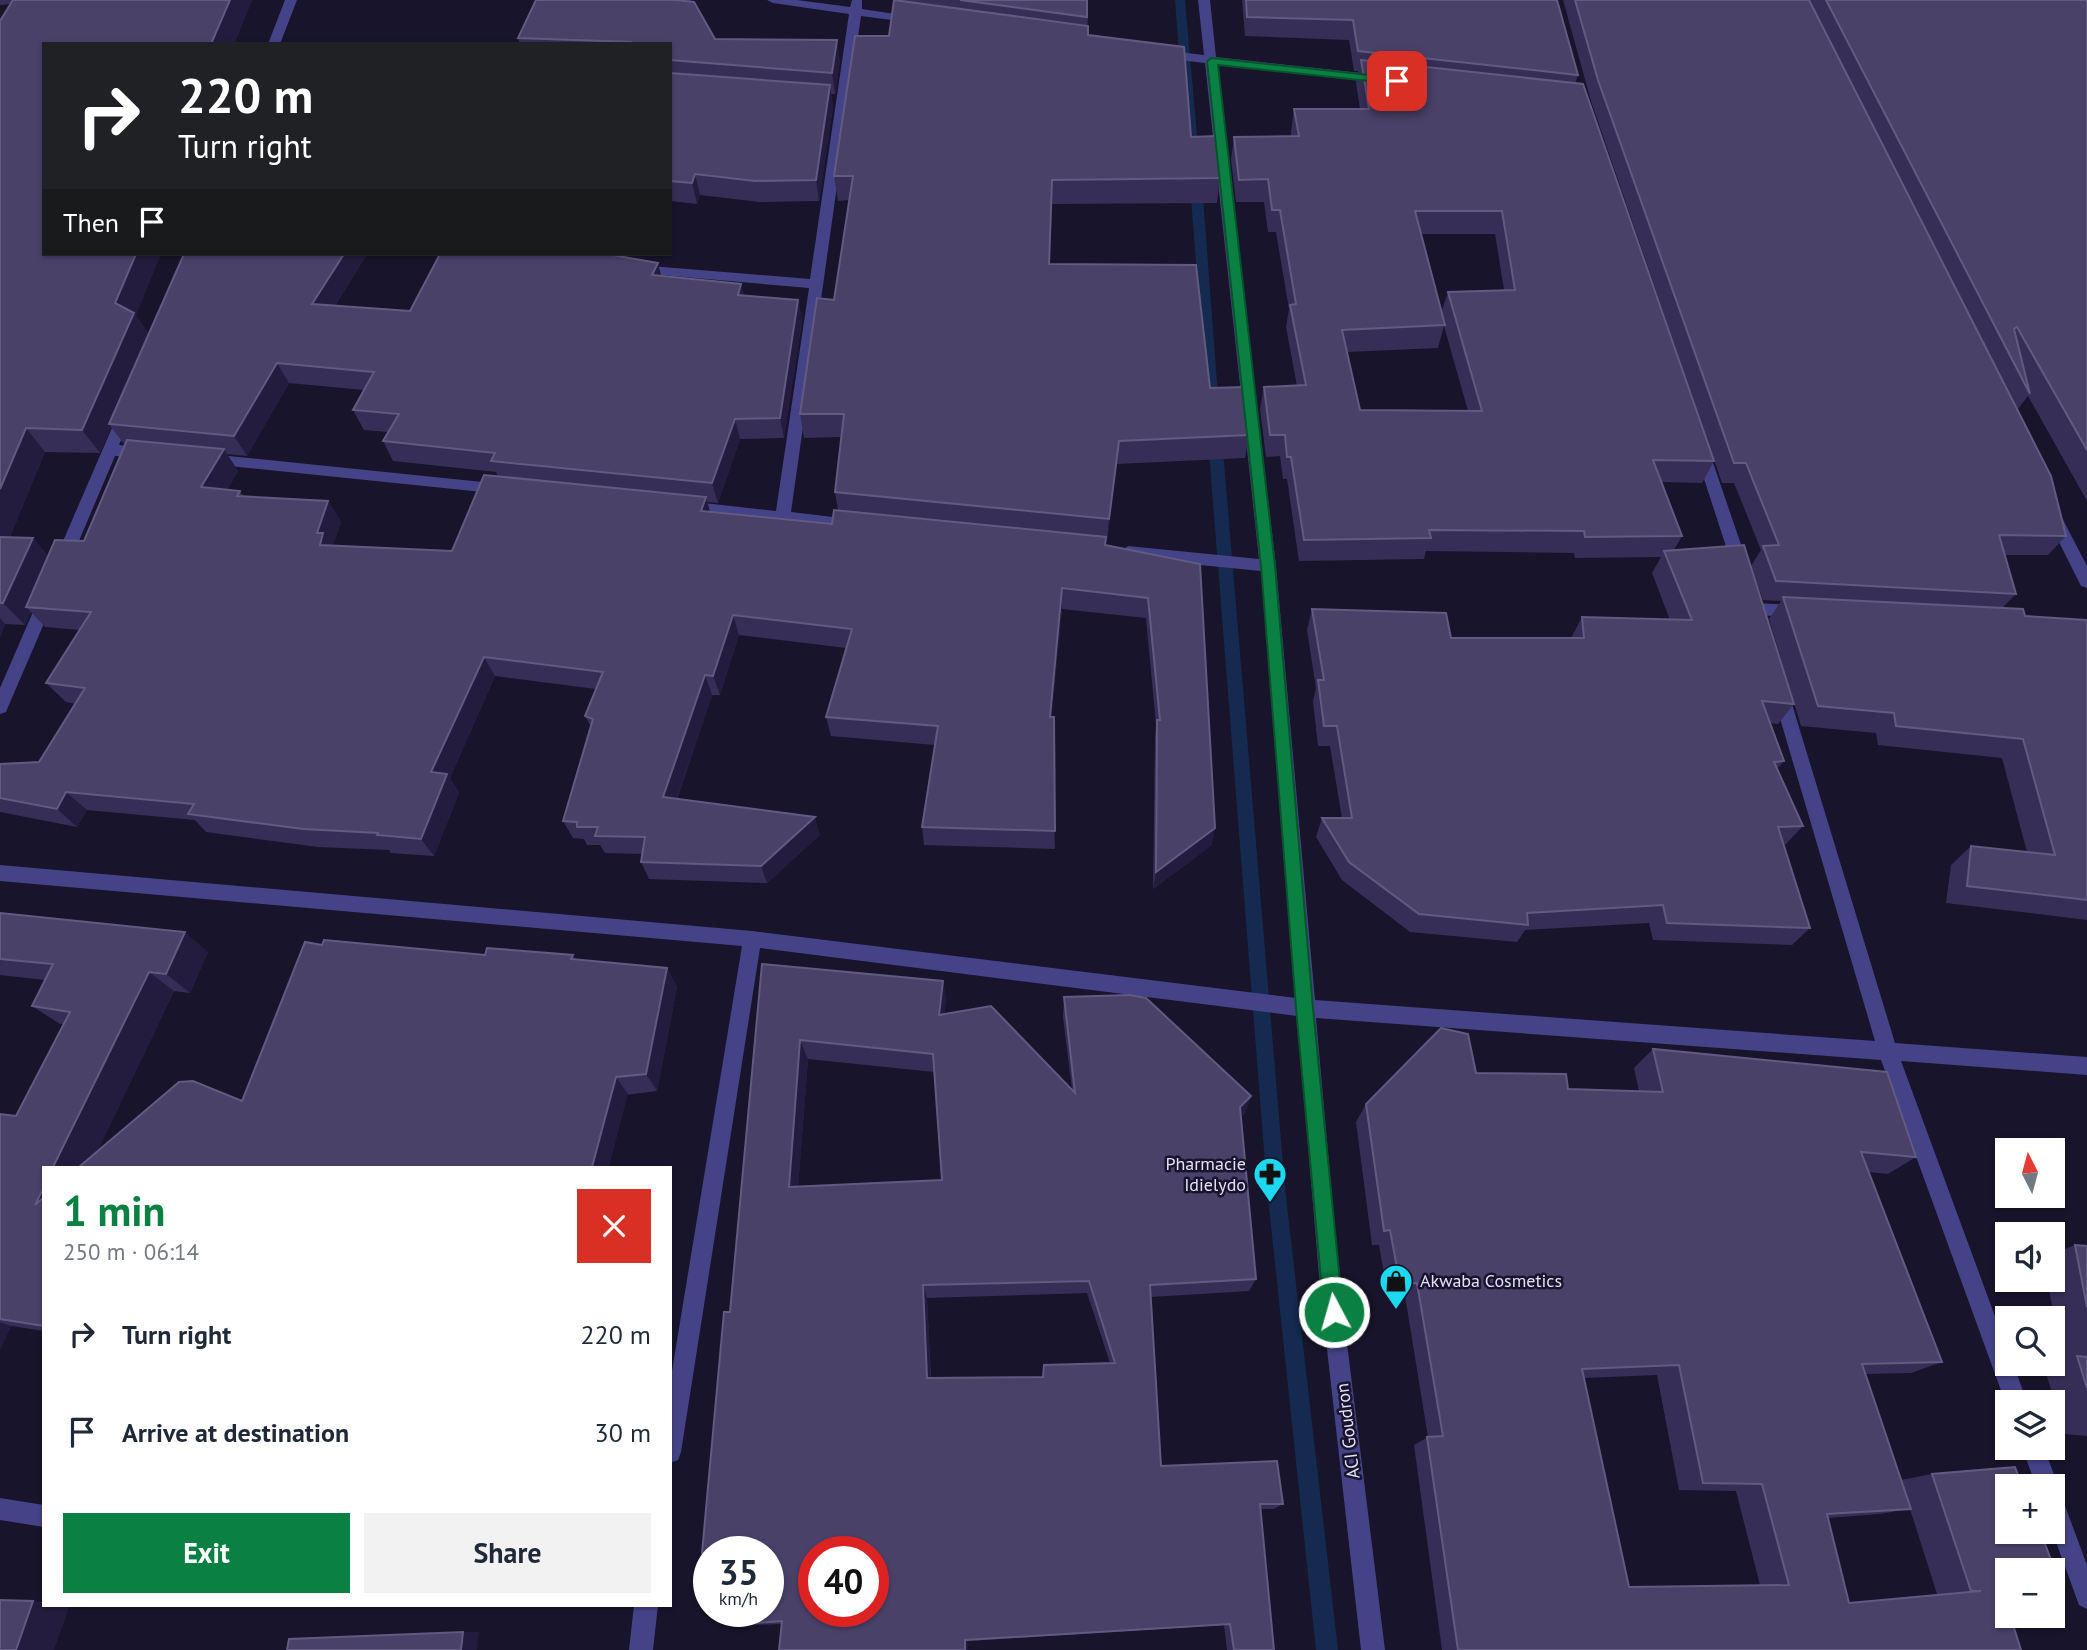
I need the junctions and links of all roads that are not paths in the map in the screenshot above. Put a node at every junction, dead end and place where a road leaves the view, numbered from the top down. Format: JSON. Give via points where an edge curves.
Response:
{"nodes":[{"id":1,"x":291,"y":0,"type":"edge"},
{"id":2,"x":773,"y":0,"type":"edge"},
{"id":3,"x":1204,"y":0,"type":"edge"},
{"id":4,"x":857,"y":6,"type":"edge"},
{"id":5,"x":924,"y":21,"type":"edge"},
{"id":6,"x":275,"y":42,"type":"edge"},
{"id":7,"x":1144,"y":51,"type":"edge"},
{"id":8,"x":1212,"y":61,"type":"junction"},
{"id":9,"x":1390,"y":80,"type":"edge"},
{"id":10,"x":626,"y":268,"type":"edge"},
{"id":11,"x":816,"y":284,"type":"junction"},
{"id":12,"x":131,"y":401,"type":"edge"},
{"id":13,"x":1693,"y":427,"type":"edge"},
{"id":14,"x":110,"y":450,"type":"junction"},
{"id":15,"x":164,"y":455,"type":"edge"},
{"id":16,"x":192,"y":458,"type":"edge"},
{"id":17,"x":522,"y":491,"type":"edge"},
{"id":18,"x":673,"y":506,"type":"edge"},
{"id":19,"x":2050,"y":508,"type":"edge"},
{"id":20,"x":783,"y":517,"type":"junction"},
{"id":21,"x":866,"y":526,"type":"edge"},
{"id":22,"x":1115,"y":551,"type":"edge"},
{"id":23,"x":1268,"y":566,"type":"junction"},
{"id":24,"x":2087,"y":582,"type":"edge"},
{"id":25,"x":1811,"y":612,"type":"edge"},
{"id":26,"x":1776,"y":676,"type":"edge"},
{"id":27,"x":0,"y":707,"type":"edge"},
{"id":28,"x":0,"y":873,"type":"edge"},
{"id":29,"x":752,"y":939,"type":"junction"},
{"id":30,"x":1304,"y":1008,"type":"junction"},
{"id":31,"x":1887,"y":1049,"type":"junction"},
{"id":32,"x":2087,"y":1066,"type":"edge"},
{"id":33,"x":2012,"y":1390,"type":"edge"},
{"id":34,"x":672,"y":1439,"type":"edge"},
{"id":35,"x":0,"y":1509,"type":"edge"},
{"id":36,"x":42,"y":1516,"type":"edge"},
{"id":37,"x":2065,"y":1536,"type":"edge"},
{"id":38,"x":2087,"y":1597,"type":"edge"},
{"id":39,"x":646,"y":1607,"type":"edge"},
{"id":40,"x":641,"y":1650,"type":"edge"},
{"id":41,"x":1373,"y":1650,"type":"edge"}],
"edges":[{"from":1,"to":6,"type":"street"},
{"from":2,"to":4,"type":"street"},
{"from":3,"to":8,"type":"street","name":"ACI Goudron"},
{"from":4,"to":5,"type":"street"},
{"from":4,"to":11,"type":"street","via":[[836,101]]},
{"from":7,"to":8,"type":"street"},
{"from":8,"to":9,"type":"street"},
{"from":8,"to":23,"type":"street","name":"ACI Goudron"},
{"from":10,"to":11,"type":"street"},
{"from":11,"to":20,"type":"street"},
{"from":12,"to":14,"type":"street"},
{"from":13,"to":25,"type":"street","via":[[1753,602]]},
{"from":14,"to":15,"type":"street"},
{"from":14,"to":27,"type":"street"},
{"from":16,"to":17,"type":"street"},
{"from":18,"to":20,"type":"street"},
{"from":19,"to":24,"type":"street"},
{"from":20,"to":21,"type":"street"},
{"from":22,"to":23,"type":"street"},
{"from":23,"to":30,"type":"street","name":"ACI Goudron"},
{"from":26,"to":31,"type":"street"},
{"from":28,"to":29,"type":"street"},
{"from":29,"to":30,"type":"street"},
{"from":29,"to":34,"type":"street"},
{"from":30,"to":31,"type":"street"},
{"from":30,"to":41,"type":"street","name":"ACI Goudron","via":[[1330,1287]]},
{"from":31,"to":32,"type":"street"},
{"from":31,"to":33,"type":"street"},
{"from":35,"to":36,"type":"street"},
{"from":37,"to":38,"type":"street"},
{"from":39,"to":40,"type":"street"}]}
